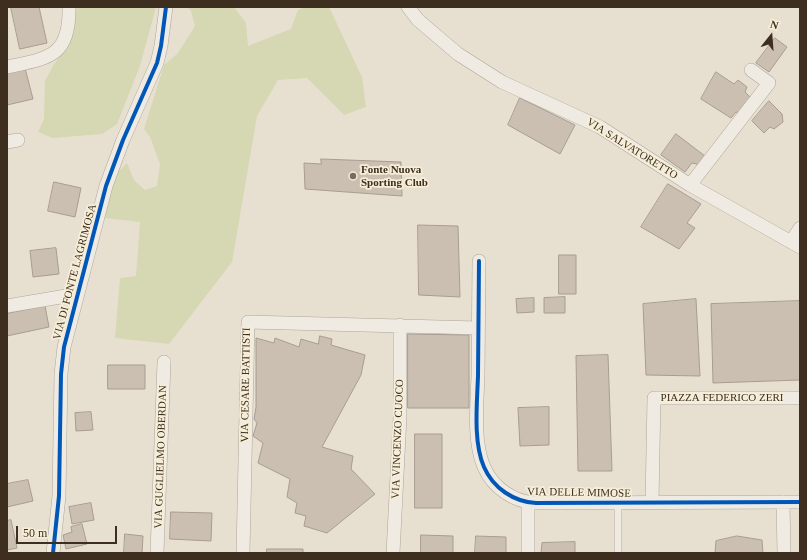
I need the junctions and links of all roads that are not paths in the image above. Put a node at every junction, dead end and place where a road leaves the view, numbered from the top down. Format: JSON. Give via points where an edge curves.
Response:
{"nodes":[{"id":1,"x":69,"y":7,"type":"edge"},
{"id":2,"x":166,"y":7,"type":"edge"},
{"id":3,"x":408,"y":7,"type":"edge"},
{"id":4,"x":7,"y":67,"type":"edge"},
{"id":5,"x":751,"y":70,"type":"dead end"},
{"id":6,"x":690,"y":185,"type":"junction"},
{"id":7,"x":800,"y":228,"type":"edge"},
{"id":8,"x":795,"y":244,"type":"edge"},
{"id":9,"x":479,"y":261,"type":"dead end"},
{"id":10,"x":78,"y":294,"type":"junction"},
{"id":11,"x":7,"y":306,"type":"edge"},
{"id":12,"x":400,"y":325,"type":"junction"},
{"id":13,"x":478,"y":328,"type":"junction"},
{"id":14,"x":164,"y":362,"type":"dead end"},
{"id":15,"x":800,"y":398,"type":"edge"},
{"id":16,"x":783,"y":502,"type":"junction"},
{"id":17,"x":800,"y":502,"type":"edge"},
{"id":18,"x":528,"y":503,"type":"junction"},
{"id":19,"x":618,"y":503,"type":"junction"},
{"id":20,"x":652,"y":503,"type":"junction"},
{"id":21,"x":52,"y":553,"type":"edge"},
{"id":22,"x":157,"y":553,"type":"edge"},
{"id":23,"x":243,"y":553,"type":"edge"},
{"id":24,"x":393,"y":553,"type":"edge"},
{"id":25,"x":528,"y":553,"type":"edge"},
{"id":26,"x":618,"y":553,"type":"edge"},
{"id":27,"x":784,"y":553,"type":"edge"}],
"edges":[{"from":1,"to":4,"type":"street","via":[[66,37],[58,49],[44,58]]},
{"from":2,"to":10,"type":"street","name":"VIA DI FONTE LAGRIMOSA","via":[[163,39],[157,63],[108,180]]},
{"from":3,"to":6,"type":"street","name":"VIA SALVATORETTO","via":[[418,20],[470,62],[502,82],[600,127]]},
{"from":5,"to":6,"type":"street","via":[[769,83]]},
{"from":6,"to":8,"type":"street","name":"VIA SALVATORETTO"},
{"from":7,"to":8,"type":"street"},
{"from":9,"to":13,"type":"street","name":"VIA DELLE MIMOSE"},
{"from":10,"to":11,"type":"street"},
{"from":10,"to":21,"type":"street","name":"VIA DI FONTE LAGRIMOSA","via":[[62,361],[60,479]]},
{"from":12,"to":13,"type":"street"},
{"from":12,"to":23,"type":"street","name":"VIA CESARE BATTISTI","via":[[248,322]]},
{"from":12,"to":24,"type":"street","name":"VIA VINCENZO CUOCO","via":[[400,417]]},
{"from":13,"to":18,"type":"street","name":"VIA DELLE MIMOSE","via":[[477,422],[482,461],[490,478],[501,489]]},
{"from":14,"to":22,"type":"street","name":"VIA GUGLIELMO OBERDAN"},
{"from":15,"to":20,"type":"street","name":"PIAZZA FEDERICO ZERI","via":[[654,398]]},
{"from":16,"to":17,"type":"street","name":"VIA DELLE MIMOSE"},
{"from":16,"to":20,"type":"street","name":"VIA DELLE MIMOSE"},
{"from":16,"to":27,"type":"street"},
{"from":18,"to":19,"type":"street","name":"VIA DELLE MIMOSE"},
{"from":18,"to":25,"type":"street"},
{"from":19,"to":20,"type":"street","name":"VIA DELLE MIMOSE"},
{"from":19,"to":26,"type":"lane"}]}
